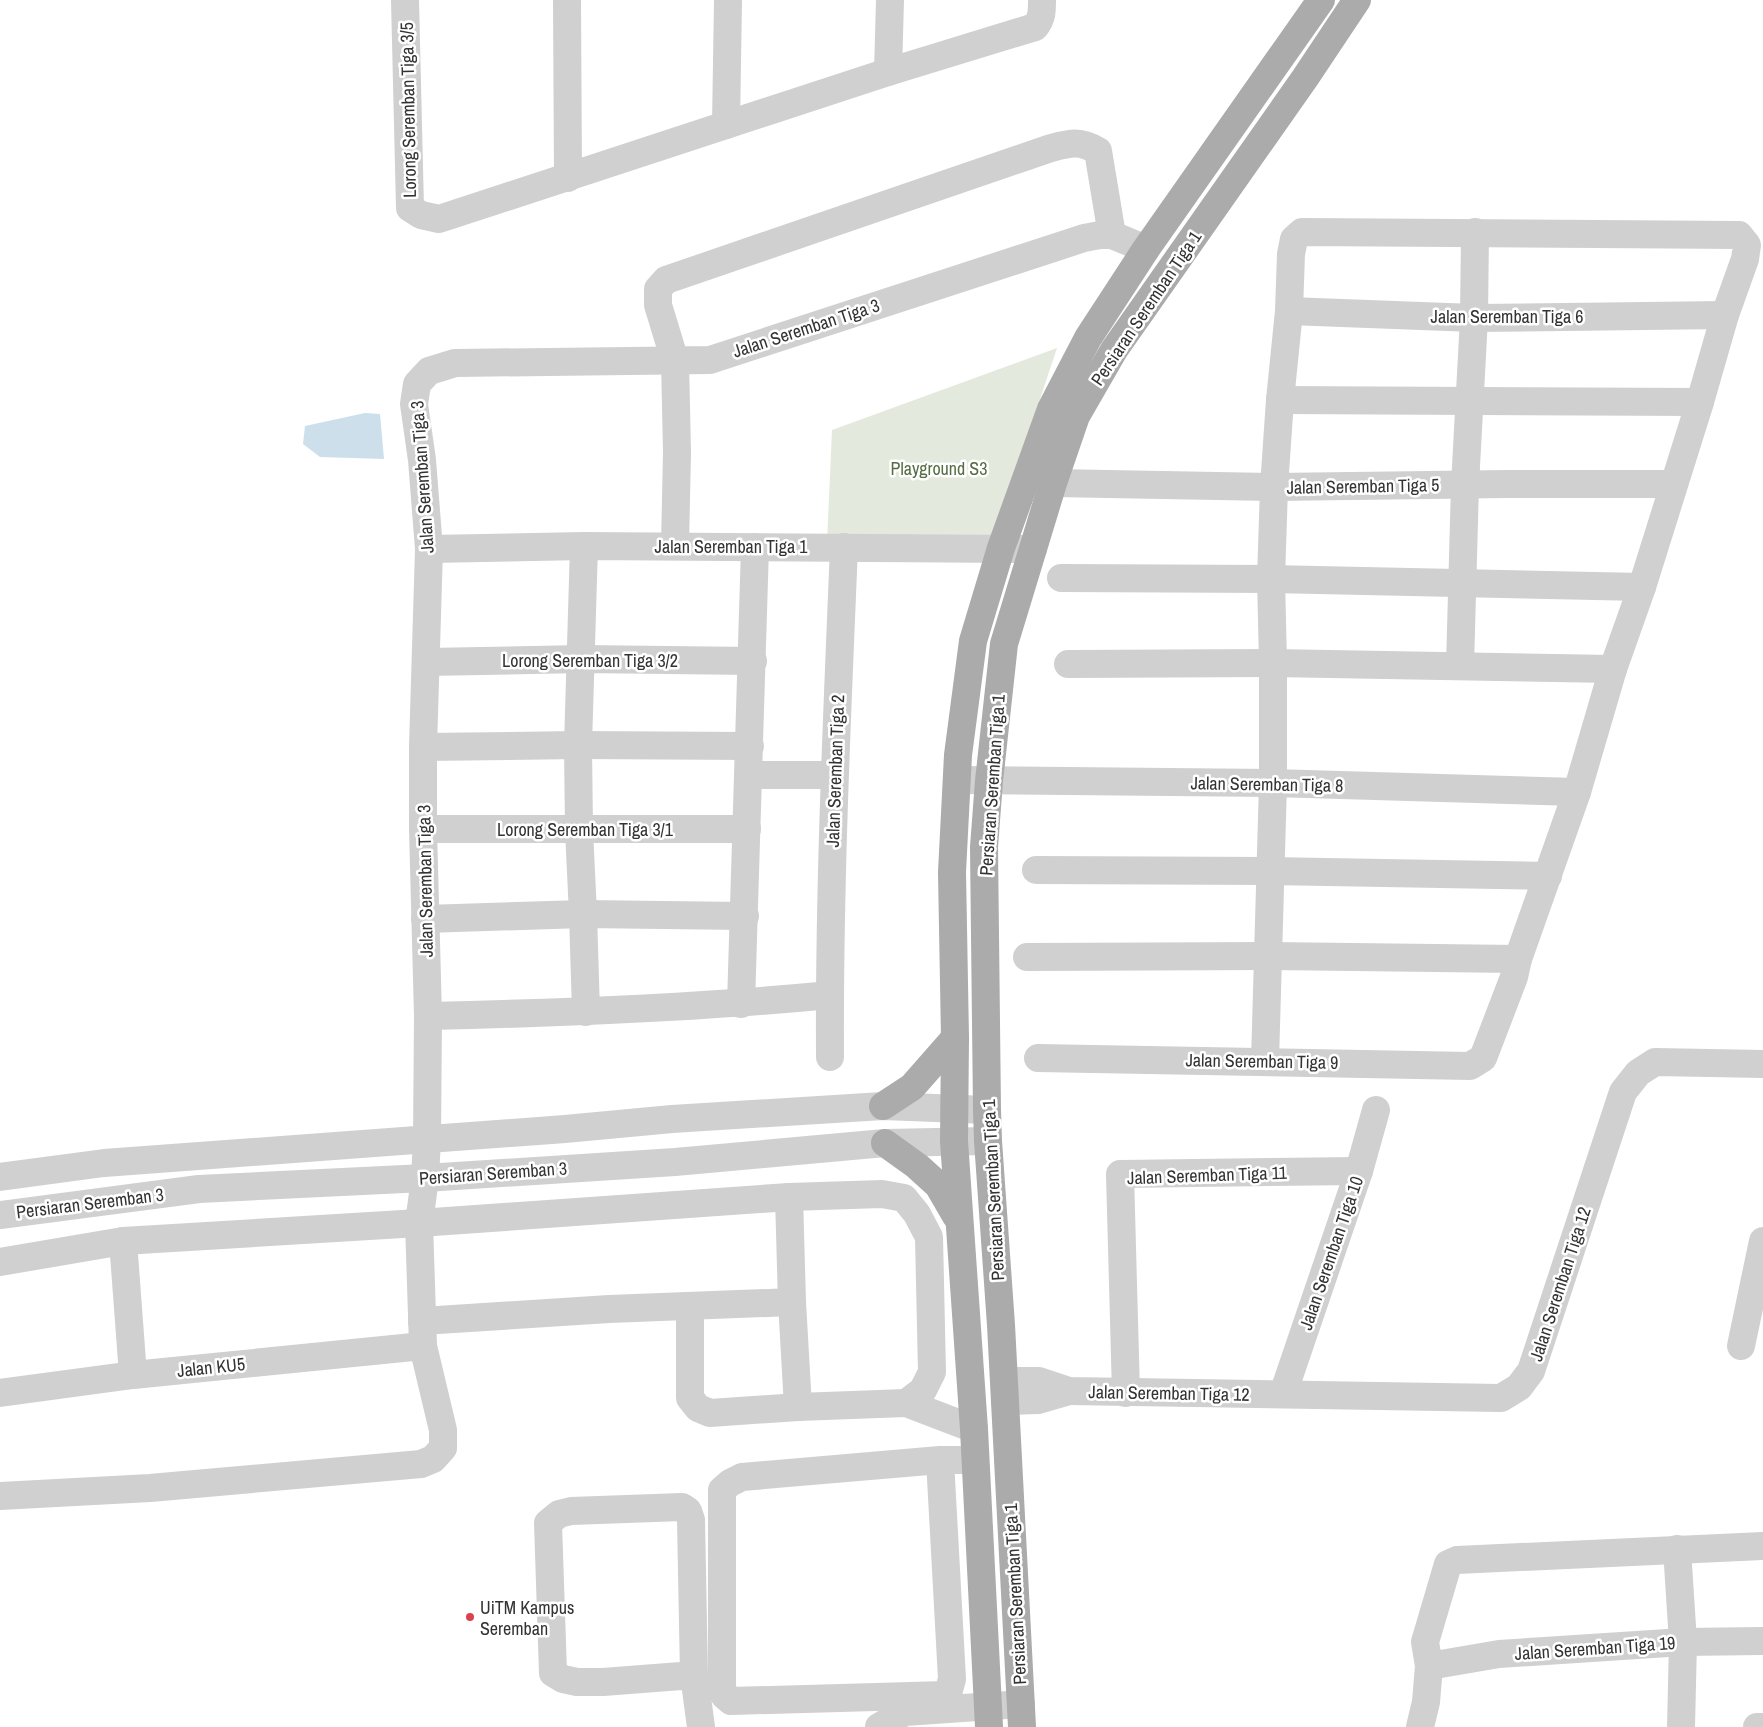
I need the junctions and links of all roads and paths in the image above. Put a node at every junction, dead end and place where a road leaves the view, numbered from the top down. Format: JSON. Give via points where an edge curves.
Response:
{"nodes":[{"id":1,"x":405,"y":0,"type":"edge"},
{"id":2,"x":567,"y":0,"type":"edge"},
{"id":3,"x":728,"y":0,"type":"edge"},
{"id":4,"x":890,"y":0,"type":"edge"},
{"id":5,"x":1321,"y":0,"type":"edge"},
{"id":6,"x":1357,"y":0,"type":"edge"},
{"id":7,"x":1041,"y":11,"type":"edge"},
{"id":8,"x":888,"y":72,"type":"junction"},
{"id":9,"x":726,"y":125,"type":"junction"},
{"id":10,"x":568,"y":178,"type":"junction"},
{"id":11,"x":1475,"y":232,"type":"junction"},
{"id":12,"x":1112,"y":235,"type":"junction"},
{"id":13,"x":1146,"y":249,"type":"junction"},
{"id":14,"x":1289,"y":311,"type":"junction"},
{"id":15,"x":1725,"y":315,"type":"junction"},
{"id":16,"x":1474,"y":318,"type":"junction"},
{"id":17,"x":675,"y":361,"type":"junction"},
{"id":18,"x":1280,"y":400,"type":"junction"},
{"id":19,"x":1469,"y":402,"type":"junction"},
{"id":20,"x":1700,"y":402,"type":"junction"},
{"id":21,"x":1053,"y":483,"type":"junction"},
{"id":22,"x":1673,"y":484,"type":"junction"},
{"id":23,"x":1465,"y":485,"type":"junction"},
{"id":24,"x":1274,"y":487,"type":"junction"},
{"id":25,"x":584,"y":546,"type":"junction"},
{"id":26,"x":675,"y":546,"type":"junction"},
{"id":27,"x":756,"y":547,"type":"junction"},
{"id":28,"x":844,"y":547,"type":"junction"},
{"id":29,"x":1001,"y":548,"type":"junction"},
{"id":30,"x":428,"y":549,"type":"junction"},
{"id":31,"x":1033,"y":549,"type":"junction"},
{"id":32,"x":1061,"y":578,"type":"dead end"},
{"id":33,"x":1271,"y":578,"type":"junction"},
{"id":34,"x":1462,"y":584,"type":"junction"},
{"id":35,"x":1642,"y":588,"type":"junction"},
{"id":36,"x":582,"y":659,"type":"junction"},
{"id":37,"x":753,"y":660,"type":"junction"},
{"id":38,"x":426,"y":662,"type":"junction"},
{"id":39,"x":1273,"y":662,"type":"junction"},
{"id":40,"x":1068,"y":664,"type":"dead end"},
{"id":41,"x":1460,"y":666,"type":"junction"},
{"id":42,"x":1613,"y":669,"type":"junction"},
{"id":43,"x":578,"y":745,"type":"junction"},
{"id":44,"x":750,"y":746,"type":"junction"},
{"id":45,"x":423,"y":747,"type":"junction"},
{"id":46,"x":749,"y":775,"type":"junction"},
{"id":47,"x":834,"y":775,"type":"junction"},
{"id":48,"x":957,"y":780,"type":"junction"},
{"id":49,"x":989,"y":781,"type":"junction"},
{"id":50,"x":1273,"y":783,"type":"junction"},
{"id":51,"x":1576,"y":792,"type":"junction"},
{"id":52,"x":423,"y":829,"type":"junction"},
{"id":53,"x":747,"y":829,"type":"junction"},
{"id":54,"x":579,"y":830,"type":"junction"},
{"id":55,"x":1036,"y":870,"type":"dead end"},
{"id":56,"x":1270,"y":871,"type":"junction"},
{"id":57,"x":1548,"y":876,"type":"junction"},
{"id":58,"x":583,"y":914,"type":"junction"},
{"id":59,"x":745,"y":916,"type":"junction"},
{"id":60,"x":425,"y":919,"type":"junction"},
{"id":61,"x":1269,"y":956,"type":"junction"},
{"id":62,"x":1028,"y":957,"type":"dead end"},
{"id":63,"x":1518,"y":959,"type":"junction"},
{"id":64,"x":830,"y":995,"type":"junction"},
{"id":65,"x":741,"y":1004,"type":"junction"},
{"id":66,"x":586,"y":1012,"type":"junction"},
{"id":67,"x":428,"y":1016,"type":"junction"},
{"id":68,"x":956,"y":1038,"type":"junction"},
{"id":69,"x":830,"y":1057,"type":"dead end"},
{"id":70,"x":1038,"y":1058,"type":"dead end"},
{"id":71,"x":1265,"y":1061,"type":"junction"},
{"id":72,"x":1763,"y":1064,"type":"edge"},
{"id":73,"x":883,"y":1106,"type":"junction"},
{"id":74,"x":954,"y":1109,"type":"junction"},
{"id":75,"x":987,"y":1110,"type":"junction"},
{"id":76,"x":1376,"y":1110,"type":"dead end"},
{"id":77,"x":427,"y":1138,"type":"junction"},
{"id":78,"x":954,"y":1141,"type":"junction"},
{"id":79,"x":988,"y":1141,"type":"junction"},
{"id":80,"x":885,"y":1143,"type":"junction"},
{"id":81,"x":1359,"y":1171,"type":"junction"},
{"id":82,"x":26,"y":1172,"type":"junction"},
{"id":83,"x":0,"y":1177,"type":"edge"},
{"id":84,"x":425,"y":1178,"type":"junction"},
{"id":85,"x":789,"y":1198,"type":"junction"},
{"id":86,"x":30,"y":1210,"type":"junction"},
{"id":87,"x":0,"y":1215,"type":"edge"},
{"id":88,"x":959,"y":1222,"type":"junction"},
{"id":89,"x":419,"y":1223,"type":"junction"},
{"id":90,"x":123,"y":1241,"type":"junction"},
{"id":91,"x":1763,"y":1241,"type":"edge"},
{"id":92,"x":0,"y":1262,"type":"edge"},
{"id":93,"x":792,"y":1302,"type":"junction"},
{"id":94,"x":690,"y":1306,"type":"junction"},
{"id":95,"x":422,"y":1334,"type":"junction"},
{"id":96,"x":1741,"y":1346,"type":"dead end"},
{"id":97,"x":133,"y":1374,"type":"junction"},
{"id":98,"x":1004,"y":1391,"type":"junction"},
{"id":99,"x":0,"y":1393,"type":"edge"},
{"id":100,"x":1126,"y":1393,"type":"junction"},
{"id":101,"x":1283,"y":1394,"type":"junction"},
{"id":102,"x":906,"y":1403,"type":"junction"},
{"id":103,"x":798,"y":1407,"type":"junction"},
{"id":104,"x":974,"y":1428,"type":"junction"},
{"id":105,"x":940,"y":1460,"type":"junction"},
{"id":106,"x":975,"y":1460,"type":"junction"},
{"id":107,"x":0,"y":1496,"type":"edge"},
{"id":108,"x":1763,"y":1546,"type":"edge"},
{"id":109,"x":1677,"y":1549,"type":"junction"},
{"id":110,"x":1763,"y":1640,"type":"edge"},
{"id":111,"x":1683,"y":1642,"type":"junction"},
{"id":112,"x":1428,"y":1666,"type":"junction"},
{"id":113,"x":694,"y":1676,"type":"junction"},
{"id":114,"x":1021,"y":1716,"type":"edge"},
{"id":115,"x":988,"y":1717,"type":"edge"},
{"id":116,"x":701,"y":1727,"type":"edge"},
{"id":117,"x":879,"y":1727,"type":"edge"},
{"id":118,"x":1420,"y":1727,"type":"edge"},
{"id":119,"x":1681,"y":1727,"type":"edge"},
{"id":120,"x":1757,"y":1727,"type":"edge"},
{"id":121,"x":1763,"y":1727,"type":"edge"}],
"edges":[{"from":1,"to":10,"type":"street","name":"Lorong Seremban Tiga 3/5","via":[[410,208],[421,215],[439,219]]},
{"from":2,"to":10,"type":"street"},
{"from":3,"to":9,"type":"street"},
{"from":4,"to":8,"type":"street"},
{"from":5,"to":13,"type":"main road","name":"Persiaran Seremban Tiga 1"},
{"from":6,"to":21,"type":"main road","name":"Persiaran Seremban Tiga 1","via":[[1114,350],[1076,416]]},
{"from":7,"to":8,"type":"street","via":[[1034,27]]},
{"from":8,"to":9,"type":"street"},
{"from":9,"to":10,"type":"street"},
{"from":11,"to":14,"type":"street","via":[[1302,232],[1294,239],[1291,254]]},
{"from":11,"to":15,"type":"street","via":[[1739,235],[1747,245],[1745,259]]},
{"from":11,"to":16,"type":"street"},
{"from":12,"to":13,"type":"street","name":"Jalan Seremban Tiga 3"},
{"from":12,"to":17,"type":"street","name":"Jalan Seremban Tiga 3","via":[[1084,238],[710,360]]},
{"from":12,"to":17,"type":"street","via":[[1098,151],[1072,142],[1051,148],[666,280],[658,289],[658,305]]},
{"from":13,"to":29,"type":"main road","name":"Persiaran Seremban Tiga 1","via":[[1088,338],[1051,409]]},
{"from":14,"to":16,"type":"street","name":"Jalan Seremban Tiga 6"},
{"from":14,"to":18,"type":"street"},
{"from":15,"to":16,"type":"street","name":"Jalan Seremban Tiga 6"},
{"from":15,"to":20,"type":"street"},
{"from":16,"to":19,"type":"street"},
{"from":17,"to":26,"type":"street"},
{"from":17,"to":30,"type":"street","name":"Jalan Seremban Tiga 3","via":[[455,363],[429,371],[417,384],[414,404],[422,460]]},
{"from":18,"to":19,"type":"street"},
{"from":18,"to":24,"type":"street"},
{"from":19,"to":20,"type":"street"},
{"from":19,"to":23,"type":"street"},
{"from":20,"to":22,"type":"street"},
{"from":21,"to":24,"type":"street","name":"Jalan Seremban Tiga 5"},
{"from":21,"to":31,"type":"main road","name":"Persiaran Seremban Tiga 1"},
{"from":22,"to":23,"type":"street","name":"Jalan Seremban Tiga 5"},
{"from":22,"to":35,"type":"street"},
{"from":23,"to":24,"type":"street","name":"Jalan Seremban Tiga 5"},
{"from":23,"to":34,"type":"street"},
{"from":24,"to":33,"type":"street"},
{"from":25,"to":26,"type":"street","name":"Jalan Seremban Tiga 1"},
{"from":25,"to":30,"type":"street","name":"Jalan Seremban Tiga 1"},
{"from":25,"to":36,"type":"street"},
{"from":26,"to":27,"type":"street","name":"Jalan Seremban Tiga 1"},
{"from":27,"to":28,"type":"street","name":"Jalan Seremban Tiga 1"},
{"from":27,"to":37,"type":"street"},
{"from":28,"to":29,"type":"street","name":"Jalan Seremban Tiga 1"},
{"from":28,"to":47,"type":"street","name":"Jalan Seremban Tiga 2"},
{"from":29,"to":31,"type":"street","name":"Jalan Seremban Tiga 1"},
{"from":29,"to":48,"type":"main road","name":"Persiaran Seremban Tiga 1","via":[[973,641]]},
{"from":30,"to":38,"type":"street","name":"Jalan Seremban Tiga 3"},
{"from":31,"to":49,"type":"main road","name":"Persiaran Seremban Tiga 1","via":[[1004,644]]},
{"from":32,"to":33,"type":"street"},
{"from":33,"to":34,"type":"street"},
{"from":33,"to":39,"type":"street"},
{"from":34,"to":35,"type":"street"},
{"from":34,"to":41,"type":"street"},
{"from":35,"to":42,"type":"street"},
{"from":36,"to":37,"type":"street","name":"Lorong Seremban Tiga 3/2"},
{"from":36,"to":38,"type":"street","name":"Lorong Seremban Tiga 3/2"},
{"from":36,"to":43,"type":"street"},
{"from":37,"to":44,"type":"street"},
{"from":38,"to":45,"type":"street","name":"Jalan Seremban Tiga 3"},
{"from":39,"to":40,"type":"street"},
{"from":39,"to":41,"type":"street"},
{"from":39,"to":50,"type":"street"},
{"from":41,"to":42,"type":"street"},
{"from":42,"to":51,"type":"street"},
{"from":43,"to":44,"type":"street"},
{"from":43,"to":45,"type":"street"},
{"from":43,"to":54,"type":"street"},
{"from":44,"to":46,"type":"street"},
{"from":45,"to":52,"type":"street","name":"Jalan Seremban Tiga 3"},
{"from":46,"to":47,"type":"street"},
{"from":46,"to":53,"type":"street"},
{"from":47,"to":64,"type":"street","name":"Jalan Seremban Tiga 2"},
{"from":48,"to":49,"type":"street","name":"Jalan Seremban Tiga 8"},
{"from":48,"to":68,"type":"main road","name":"Persiaran Seremban Tiga 1","via":[[952,872]]},
{"from":49,"to":50,"type":"street","name":"Jalan Seremban Tiga 8"},
{"from":49,"to":75,"type":"main road","name":"Persiaran Seremban Tiga 1","via":[[984,847]]},
{"from":50,"to":51,"type":"street","name":"Jalan Seremban Tiga 8"},
{"from":50,"to":56,"type":"street"},
{"from":51,"to":57,"type":"street"},
{"from":52,"to":54,"type":"street","name":"Lorong Seremban Tiga 3/1"},
{"from":52,"to":60,"type":"street","name":"Jalan Seremban Tiga 3"},
{"from":53,"to":54,"type":"street","name":"Lorong Seremban Tiga 3/1"},
{"from":53,"to":59,"type":"street"},
{"from":54,"to":58,"type":"street"},
{"from":55,"to":56,"type":"street"},
{"from":56,"to":57,"type":"street"},
{"from":56,"to":61,"type":"street"},
{"from":57,"to":63,"type":"street"},
{"from":58,"to":59,"type":"street"},
{"from":58,"to":60,"type":"street"},
{"from":58,"to":66,"type":"street"},
{"from":59,"to":65,"type":"street"},
{"from":60,"to":67,"type":"street","name":"Jalan Seremban Tiga 3"},
{"from":61,"to":62,"type":"street"},
{"from":61,"to":63,"type":"street"},
{"from":61,"to":71,"type":"street"},
{"from":63,"to":71,"type":"street","name":"Jalan Seremban Tiga 9","via":[[1483,1058],[1470,1066]]},
{"from":64,"to":65,"type":"street"},
{"from":64,"to":69,"type":"street","name":"Jalan Seremban Tiga 2"},
{"from":65,"to":66,"type":"street"},
{"from":66,"to":67,"type":"street"},
{"from":67,"to":77,"type":"street","name":"Jalan Seremban Tiga 3"},
{"from":68,"to":73,"type":"main road","via":[[912,1087]]},
{"from":68,"to":74,"type":"main road","name":"Persiaran Seremban Tiga 1"},
{"from":70,"to":71,"type":"street","name":"Jalan Seremban Tiga 9"},
{"from":72,"to":101,"type":"street","name":"Jalan Seremban Tiga 12","via":[[1655,1062],[1638,1073],[1623,1092],[1531,1371],[1519,1387],[1501,1398]]},
{"from":73,"to":74,"type":"street","name":"Persiaran Seremban 3"},
{"from":73,"to":77,"type":"street","name":"Persiaran Seremban 3"},
{"from":74,"to":75,"type":"street","name":"Persiaran Seremban 3"},
{"from":74,"to":78,"type":"main road","name":"Persiaran Seremban Tiga 1"},
{"from":75,"to":79,"type":"main road","name":"Persiaran Seremban Tiga 1"},
{"from":76,"to":81,"type":"street","name":"Jalan Seremban Tiga 10"},
{"from":77,"to":82,"type":"street","name":"Persiaran Seremban 3"},
{"from":77,"to":84,"type":"street","name":"Jalan Seremban Tiga 3"},
{"from":78,"to":79,"type":"street","name":"Persiaran Seremban 3"},
{"from":78,"to":80,"type":"street","name":"Persiaran Seremban 3"},
{"from":78,"to":88,"type":"main road","name":"Persiaran Seremban Tiga 1"},
{"from":79,"to":98,"type":"main road","name":"Persiaran Seremban Tiga 1"},
{"from":80,"to":84,"type":"street","name":"Persiaran Seremban 3","via":[[675,1162]]},
{"from":80,"to":88,"type":"main road","via":[[938,1185]]},
{"from":81,"to":100,"type":"street","name":"Jalan Seremban Tiga 11","via":[[1120,1174]]},
{"from":81,"to":101,"type":"street","name":"Jalan Seremban Tiga 10"},
{"from":82,"to":83,"type":"street","name":"Persiaran Seremban 3"},
{"from":82,"to":86,"type":"street"},
{"from":84,"to":86,"type":"street","name":"Persiaran Seremban 3","via":[[199,1189]]},
{"from":84,"to":89,"type":"street","name":"Jalan Seremban Tiga 3"},
{"from":85,"to":89,"type":"street"},
{"from":85,"to":93,"type":"street"},
{"from":85,"to":102,"type":"street","via":[[882,1194],[904,1198],[917,1214],[929,1237],[932,1372],[923,1390]]},
{"from":86,"to":87,"type":"street","name":"Persiaran Seremban 3"},
{"from":88,"to":104,"type":"main road","name":"Persiaran Seremban Tiga 1"},
{"from":89,"to":90,"type":"street"},
{"from":89,"to":95,"type":"street","name":"Jalan Seremban Tiga 3"},
{"from":90,"to":92,"type":"street"},
{"from":90,"to":97,"type":"street"},
{"from":91,"to":96,"type":"street"},
{"from":93,"to":94,"type":"street","name":"Jalan KU5"},
{"from":93,"to":103,"type":"street"},
{"from":94,"to":95,"type":"street","name":"Jalan KU5","via":[[610,1309]]},
{"from":94,"to":103,"type":"street","via":[[690,1398],[698,1408],[710,1413]]},
{"from":95,"to":97,"type":"street","name":"Jalan KU5"},
{"from":95,"to":107,"type":"street","name":"Jalan Seremban Tiga 3","via":[[443,1430],[443,1448],[421,1464],[150,1488]]},
{"from":97,"to":99,"type":"street","name":"Jalan KU5"},
{"from":98,"to":100,"type":"street","name":"Jalan Seremban Tiga 12","via":[[1039,1381],[1068,1392]]},
{"from":98,"to":114,"type":"main road","name":"Persiaran Seremban Tiga 1"},
{"from":100,"to":101,"type":"street","name":"Jalan Seremban Tiga 12"},
{"from":102,"to":103,"type":"street"},
{"from":102,"to":104,"type":"street"},
{"from":104,"to":106,"type":"main road","name":"Persiaran Seremban Tiga 1"},
{"from":105,"to":105,"type":"street","via":[[742,1477],[722,1490],[724,1695],[731,1701],[945,1695],[952,1679]]},
{"from":105,"to":106,"type":"street"},
{"from":106,"to":115,"type":"main road","name":"Persiaran Seremban Tiga 1"},
{"from":108,"to":109,"type":"street"},
{"from":109,"to":111,"type":"street"},
{"from":109,"to":112,"type":"street","via":[[1457,1560],[1448,1564],[1425,1642]]},
{"from":110,"to":111,"type":"street","name":"Jalan Seremban Tiga 19"},
{"from":111,"to":112,"type":"street","name":"Jalan Seremban Tiga 19","via":[[1499,1654]]},
{"from":111,"to":119,"type":"street"},
{"from":112,"to":118,"type":"street","via":[[1426,1702]]},
{"from":113,"to":113,"type":"street","via":[[691,1520],[688,1511],[682,1507],[571,1511],[559,1514],[548,1523],[553,1673],[577,1682]]},
{"from":113,"to":116,"type":"street"},
{"from":114,"to":115,"type":"street"},
{"from":115,"to":117,"type":"street","via":[[904,1712]]},
{"from":120,"to":121,"type":"street"}]}
